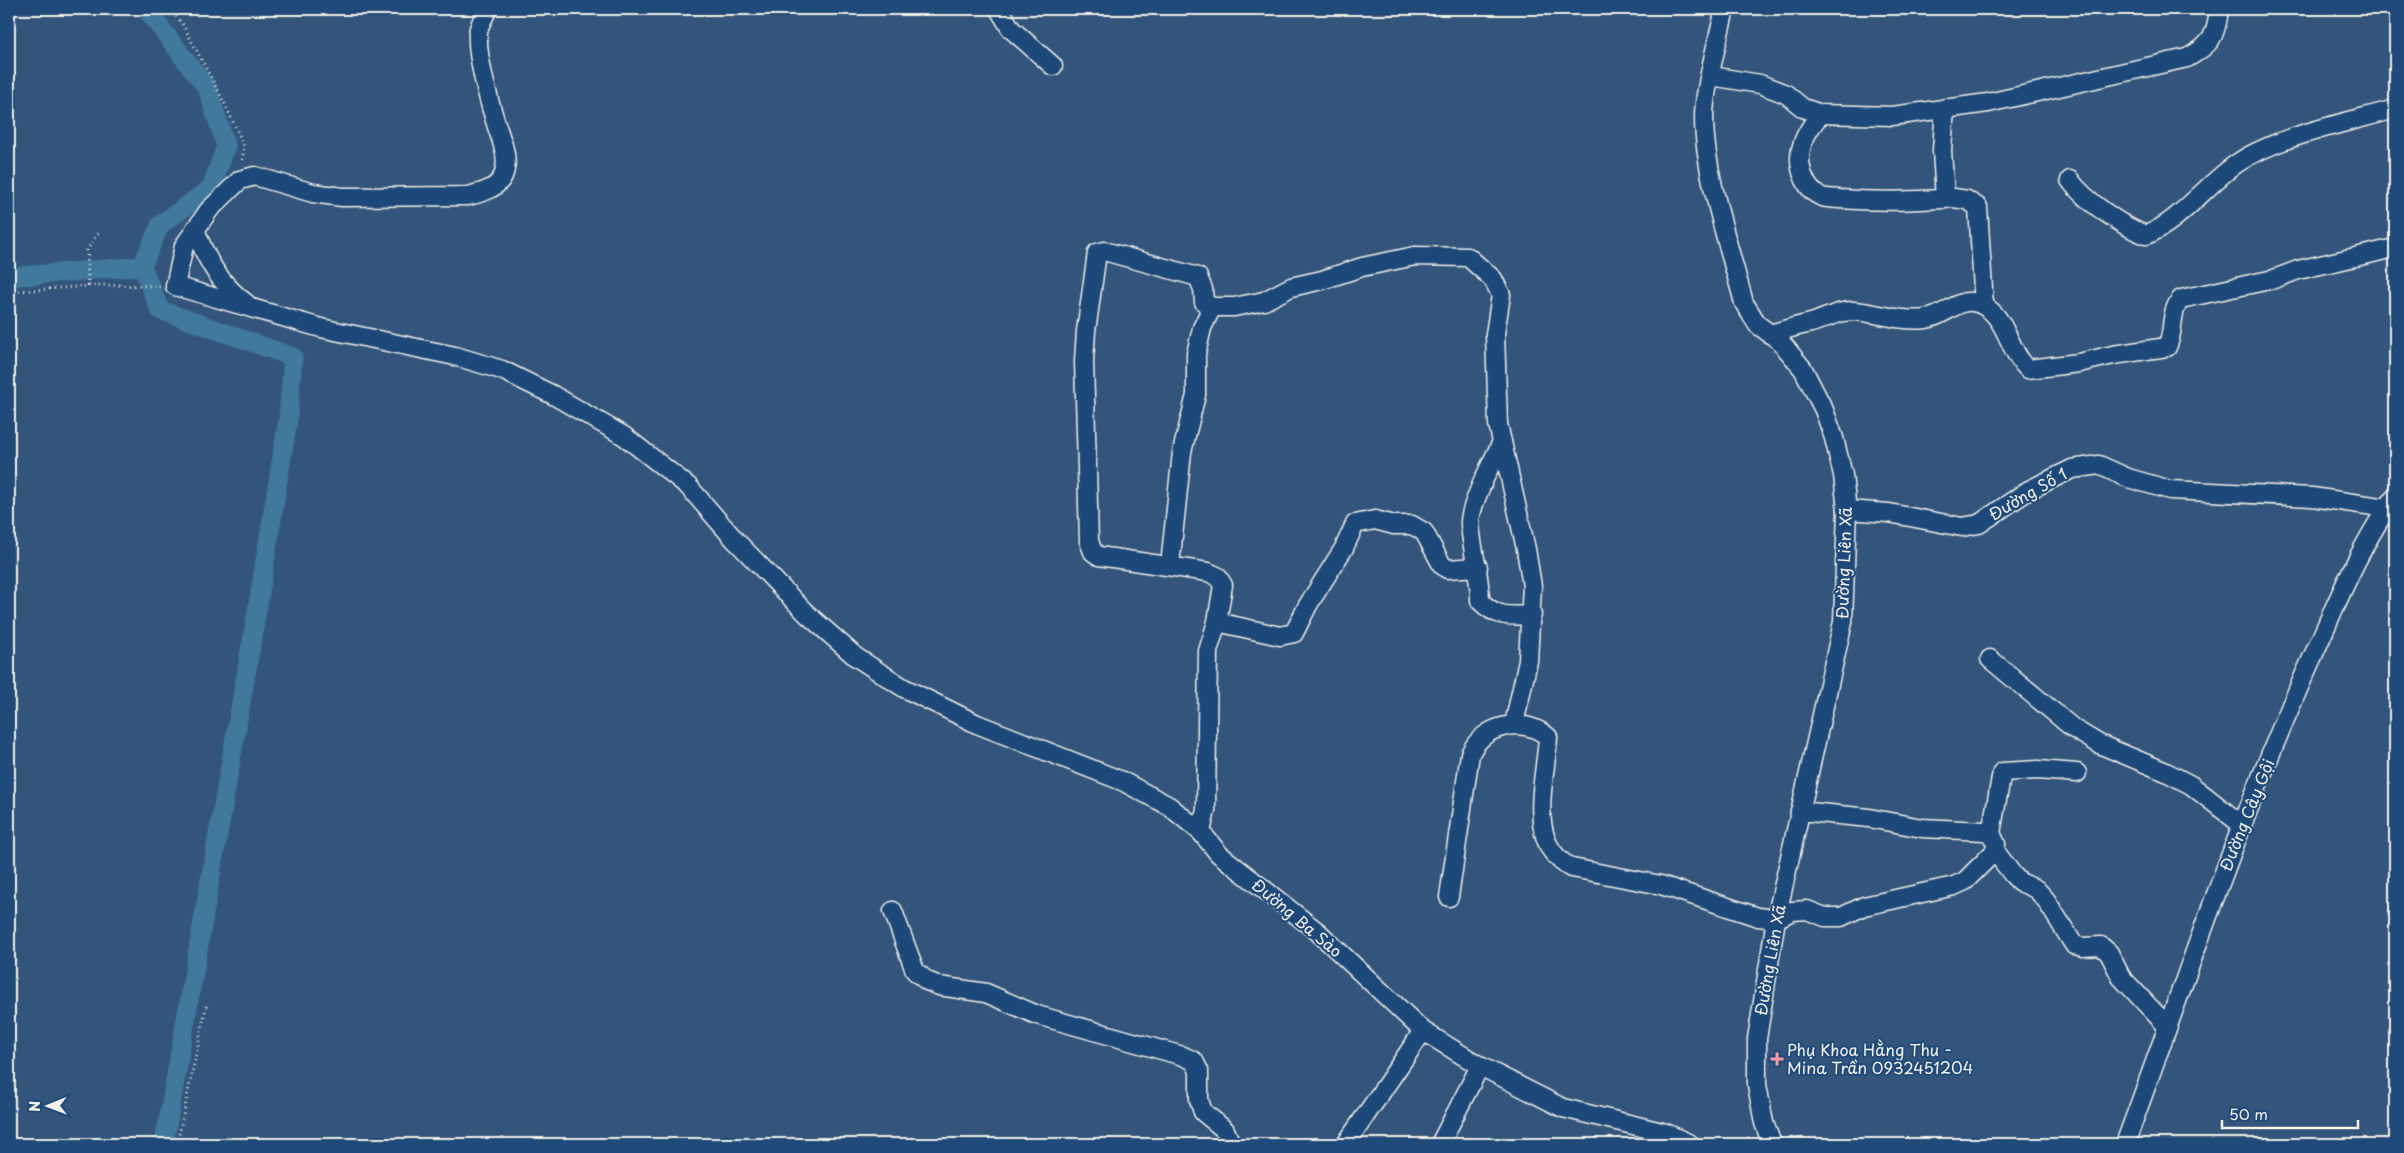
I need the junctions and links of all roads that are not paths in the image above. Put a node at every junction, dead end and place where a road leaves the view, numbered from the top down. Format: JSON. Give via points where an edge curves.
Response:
{"nodes":[{"id":1,"x":488,"y":9,"type":"edge"},
{"id":2,"x":999,"y":9,"type":"edge"},
{"id":3,"x":1725,"y":9,"type":"edge"},
{"id":4,"x":2219,"y":9,"type":"edge"},
{"id":5,"x":1053,"y":66,"type":"dead end"},
{"id":6,"x":1711,"y":76,"type":"junction"},
{"id":7,"x":1945,"y":108,"type":"junction"},
{"id":8,"x":2395,"y":108,"type":"edge"},
{"id":9,"x":1821,"y":114,"type":"junction"},
{"id":10,"x":2070,"y":180,"type":"dead end"},
{"id":11,"x":1945,"y":199,"type":"junction"},
{"id":12,"x":196,"y":229,"type":"junction"},
{"id":13,"x":2395,"y":248,"type":"edge"},
{"id":14,"x":1984,"y":306,"type":"junction"},
{"id":15,"x":1212,"y":307,"type":"junction"},
{"id":16,"x":255,"y":310,"type":"junction"},
{"id":17,"x":1770,"y":334,"type":"junction"},
{"id":18,"x":1502,"y":442,"type":"junction"},
{"id":19,"x":2391,"y":503,"type":"edge"},
{"id":20,"x":1847,"y":510,"type":"junction"},
{"id":21,"x":1170,"y":565,"type":"junction"},
{"id":22,"x":1478,"y":567,"type":"junction"},
{"id":23,"x":1532,"y":615,"type":"junction"},
{"id":24,"x":1217,"y":622,"type":"junction"},
{"id":25,"x":1990,"y":660,"type":"dead end"},
{"id":26,"x":1514,"y":724,"type":"junction"},
{"id":27,"x":2077,"y":773,"type":"dead end"},
{"id":28,"x":1800,"y":811,"type":"junction"},
{"id":29,"x":2242,"y":825,"type":"junction"},
{"id":30,"x":1201,"y":832,"type":"junction"},
{"id":31,"x":1991,"y":833,"type":"junction"},
{"id":32,"x":1995,"y":851,"type":"junction"},
{"id":33,"x":1449,"y":897,"type":"dead end"},
{"id":34,"x":893,"y":911,"type":"dead end"},
{"id":35,"x":1776,"y":919,"type":"junction"},
{"id":36,"x":2168,"y":1027,"type":"junction"},
{"id":37,"x":1423,"y":1031,"type":"junction"},
{"id":38,"x":1480,"y":1066,"type":"junction"},
{"id":39,"x":1231,"y":1144,"type":"edge"},
{"id":40,"x":1346,"y":1144,"type":"edge"},
{"id":41,"x":1440,"y":1144,"type":"edge"},
{"id":42,"x":1690,"y":1144,"type":"edge"},
{"id":43,"x":1772,"y":1144,"type":"edge"},
{"id":44,"x":2125,"y":1144,"type":"edge"}],
"edges":[{"from":1,"to":12,"type":"street","via":[[480,24],[478,43],[505,161],[503,176],[484,193],[342,198],[255,176],[240,180],[209,210]]},
{"from":2,"to":5,"type":"street","via":[[1011,29]]},
{"from":3,"to":6,"type":"street","name":"Đường Liên Xã"},
{"from":4,"to":7,"type":"street","via":[[2208,47],[2187,58],[1988,103]]},
{"from":6,"to":9,"type":"street","via":[[1760,84],[1786,94],[1804,108]]},
{"from":6,"to":17,"type":"street","name":"Đường Liên Xã","via":[[1705,103],[1705,129],[1716,193],[1744,303],[1758,325]]},
{"from":7,"to":9,"type":"street","via":[[1892,116]]},
{"from":7,"to":11,"type":"street","via":[[1942,150]]},
{"from":8,"to":10,"type":"street","via":[[2266,147],[2225,172],[2155,232],[2146,235],[2123,224]]},
{"from":9,"to":11,"type":"street","via":[[1810,126],[1798,159],[1808,188],[1821,197]]},
{"from":11,"to":14,"type":"street","via":[[1967,200],[1978,207]]},
{"from":12,"to":16,"type":"street","via":[[217,276],[233,294]]},
{"from":12,"to":16,"type":"street","name":"Đường Ba Sào","via":[[184,246],[175,286]]},
{"from":13,"to":14,"type":"street","via":[[2181,299],[2175,306],[2167,347],[2056,366],[2028,369],[2018,360],[1997,316]]},
{"from":14,"to":17,"type":"street","via":[[1969,302],[1953,306],[1940,316],[1914,320],[1853,311],[1832,314]]},
{"from":15,"to":18,"type":"street","via":[[1264,301],[1291,287],[1415,256],[1468,257],[1492,279],[1501,295],[1495,334],[1495,372]]},
{"from":15,"to":21,"type":"street","via":[[1202,328],[1196,354],[1196,395],[1182,452]]},
{"from":15,"to":21,"type":"street","via":[[1204,302],[1198,277],[1104,251],[1097,253],[1084,361],[1090,540],[1093,552],[1099,556]]},
{"from":16,"to":30,"type":"street","name":"Đường Ba Sào","via":[[321,328],[455,356],[502,370],[553,395],[624,436],[688,486],[807,614],[856,657],[904,688],[977,724],[1122,781],[1169,806]]},
{"from":17,"to":20,"type":"street","name":"Đường Liên Xã","via":[[1803,369],[1824,410],[1843,475]]},
{"from":18,"to":22,"type":"street","via":[[1488,470],[1470,523]]},
{"from":18,"to":23,"type":"street","via":[[1526,549],[1532,586]]},
{"from":19,"to":20,"type":"street","name":"Đường Số 1","via":[[2170,490],[2099,466],[2072,469],[2029,490],[1979,524],[1962,527],[1889,513]]},
{"from":19,"to":29,"type":"street","name":"Đường Cây Gội","via":[[2367,539]]},
{"from":20,"to":28,"type":"street","name":"Đường Liên Xã","via":[[1843,622]]},
{"from":21,"to":24,"type":"street","via":[[1217,576],[1223,585]]},
{"from":22,"to":23,"type":"street","via":[[1480,601],[1491,611],[1507,616]]},
{"from":22,"to":24,"type":"street","via":[[1447,569],[1424,532],[1412,525],[1375,520],[1355,524],[1294,633],[1280,636]]},
{"from":23,"to":26,"type":"street","via":[[1528,661]]},
{"from":24,"to":30,"type":"street","via":[[1208,651],[1206,810]]},
{"from":25,"to":29,"type":"street","via":[[2074,729],[2099,744],[2191,785]]},
{"from":26,"to":33,"type":"street","via":[[1485,732],[1475,742],[1470,754]]},
{"from":26,"to":35,"type":"street","via":[[1540,730],[1548,737],[1542,813],[1544,838],[1560,862],[1572,868],[1661,885],[1758,917]]},
{"from":27,"to":31,"type":"street","via":[[2002,772]]},
{"from":28,"to":31,"type":"street","via":[[1870,818],[1922,828],[1965,828]]},
{"from":28,"to":35,"type":"street","name":"Đường Liên Xã"},
{"from":29,"to":36,"type":"street","name":"Đường Cây Gội"},
{"from":30,"to":37,"type":"street","name":"Đường Ba Sào","via":[[1219,854],[1318,932]]},
{"from":31,"to":32,"type":"street"},
{"from":32,"to":35,"type":"street","via":[[1965,881],[1945,889],[1864,906],[1841,917],[1825,917],[1807,910],[1792,911]]},
{"from":32,"to":36,"type":"street","via":[[2012,875],[2036,889],[2046,900],[2074,944],[2101,946],[2109,953],[2122,978]]},
{"from":34,"to":39,"type":"street","via":[[915,971],[926,982],[986,993],[1037,1015],[1194,1061],[1199,1071],[1199,1100],[1203,1112],[1225,1130]]},
{"from":35,"to":43,"type":"street","name":"Đường Liên Xã","via":[[1757,1040],[1757,1085],[1764,1123]]},
{"from":36,"to":44,"type":"street","name":"Đường Cây Gội"},
{"from":37,"to":38,"type":"street","name":"Đường Ba Sào"},
{"from":37,"to":40,"type":"street"},
{"from":38,"to":41,"type":"street"},
{"from":38,"to":42,"type":"street","name":"Đường Ba Sào","via":[[1563,1108],[1666,1133]]}]}
